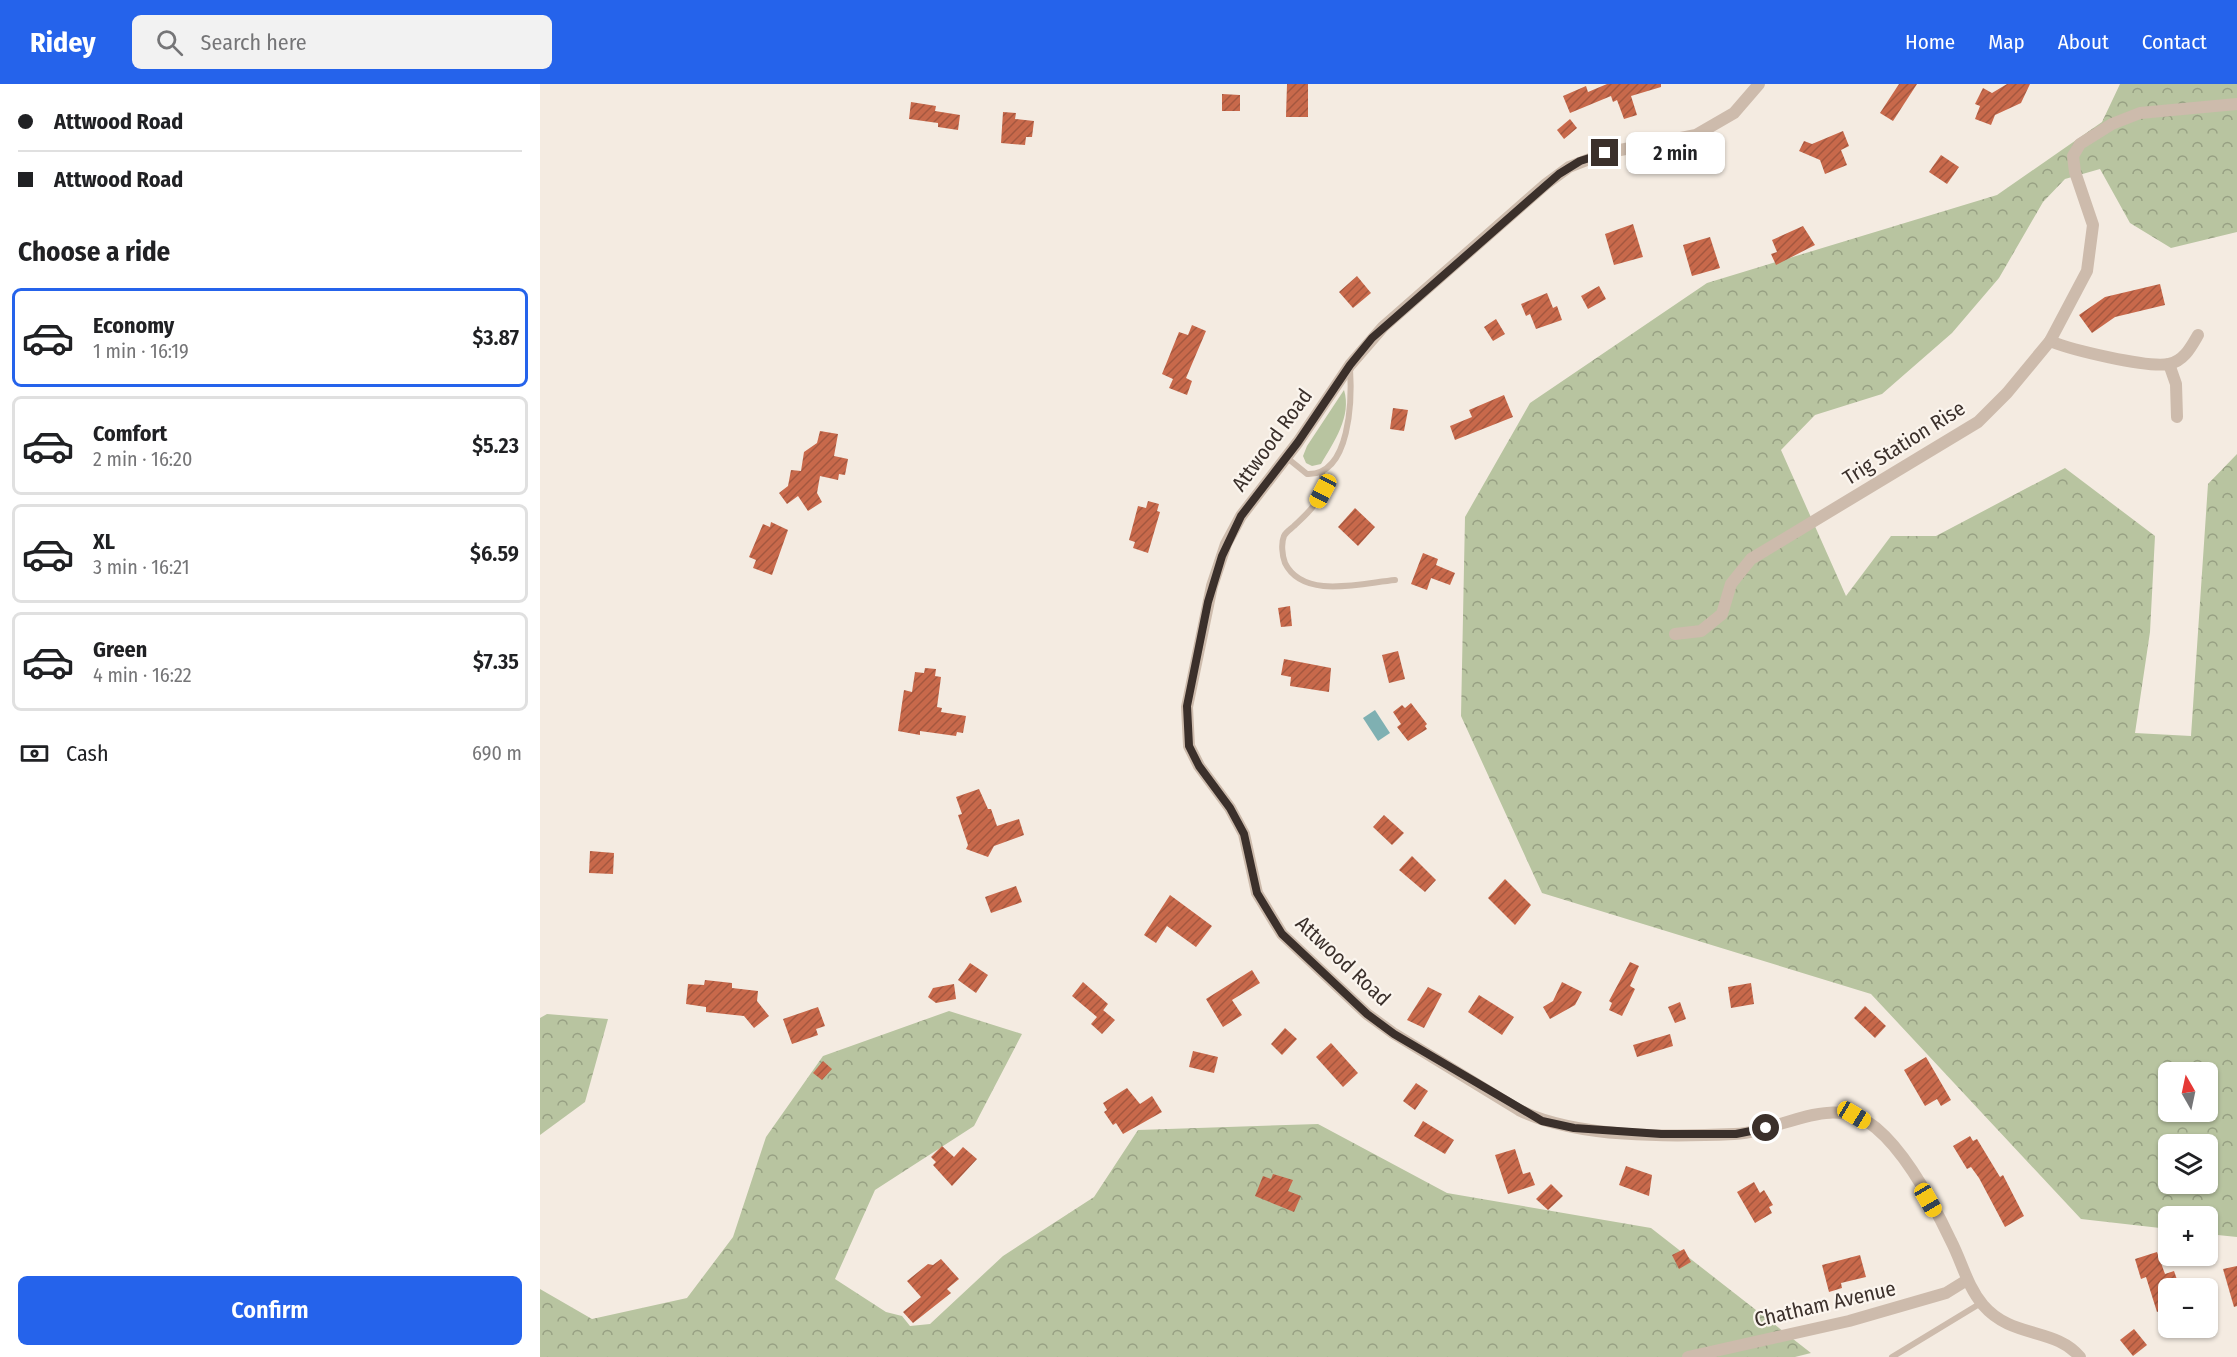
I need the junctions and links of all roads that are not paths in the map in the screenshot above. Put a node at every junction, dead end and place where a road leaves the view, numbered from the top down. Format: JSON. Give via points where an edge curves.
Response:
{"nodes":[{"id":1,"x":1759,"y":84,"type":"edge"},
{"id":2,"x":2237,"y":104,"type":"edge"},
{"id":3,"x":2198,"y":335,"type":"dead end"},
{"id":4,"x":2050,"y":341,"type":"junction"},
{"id":5,"x":2169,"y":364,"type":"junction"},
{"id":6,"x":1350,"y":365,"type":"junction"},
{"id":7,"x":2177,"y":417,"type":"dead end"},
{"id":8,"x":1287,"y":457,"type":"junction"},
{"id":9,"x":1322,"y":472,"type":"junction"},
{"id":10,"x":1395,"y":580,"type":"dead end"},
{"id":11,"x":1675,"y":634,"type":"dead end"},
{"id":12,"x":1967,"y":1280,"type":"junction"},
{"id":13,"x":1981,"y":1303,"type":"junction"},
{"id":14,"x":1688,"y":1357,"type":"edge"},
{"id":15,"x":1892,"y":1357,"type":"edge"},
{"id":16,"x":2080,"y":1357,"type":"edge"}],
"edges":[{"from":1,"to":6,"type":"street","name":"Attwood Road","via":[[1734,113],[1704,132],[1598,155],[1559,174],[1383,327]]},
{"from":2,"to":4,"type":"street","name":"Trig Station Rise","via":[[2140,113],[2112,124],[2080,144],[2073,156],[2075,172],[2093,225],[2087,271]]},
{"from":3,"to":5,"type":"street","via":[[2185,356]]},
{"from":4,"to":5,"type":"street","via":[[2064,347]]},
{"from":4,"to":11,"type":"street","name":"Trig Station Rise","via":[[1978,422],[1751,560],[1731,584],[1722,614],[1701,631]]},
{"from":5,"to":7,"type":"street","via":[[2176,384]]},
{"from":6,"to":8,"type":"street","name":"Attwood Road"},
{"from":6,"to":9,"type":"lane","via":[[1347,427],[1337,455]]},
{"from":8,"to":9,"type":"lane","via":[[1302,472]]},
{"from":8,"to":12,"type":"street","name":"Attwood Road","via":[[1241,516],[1222,556],[1208,602],[1186,725],[1189,746],[1199,766],[1244,834],[1257,893],[1282,934],[1394,1034],[1542,1121],[1574,1128],[1661,1134],[1736,1134],[1817,1112],[1854,1115],[1895,1147],[1943,1226]]},
{"from":9,"to":10,"type":"lane","via":[[1323,491],[1316,505],[1285,535],[1284,561],[1293,577],[1306,584],[1328,586]]},
{"from":12,"to":13,"type":"street","name":"Attwood Road"},
{"from":12,"to":14,"type":"street","name":"Chatham Avenue","via":[[1946,1293],[1860,1318]]},
{"from":13,"to":15,"type":"lane"},
{"from":13,"to":16,"type":"street","name":"Attwood Road","via":[[2003,1323],[2061,1341]]}]}
